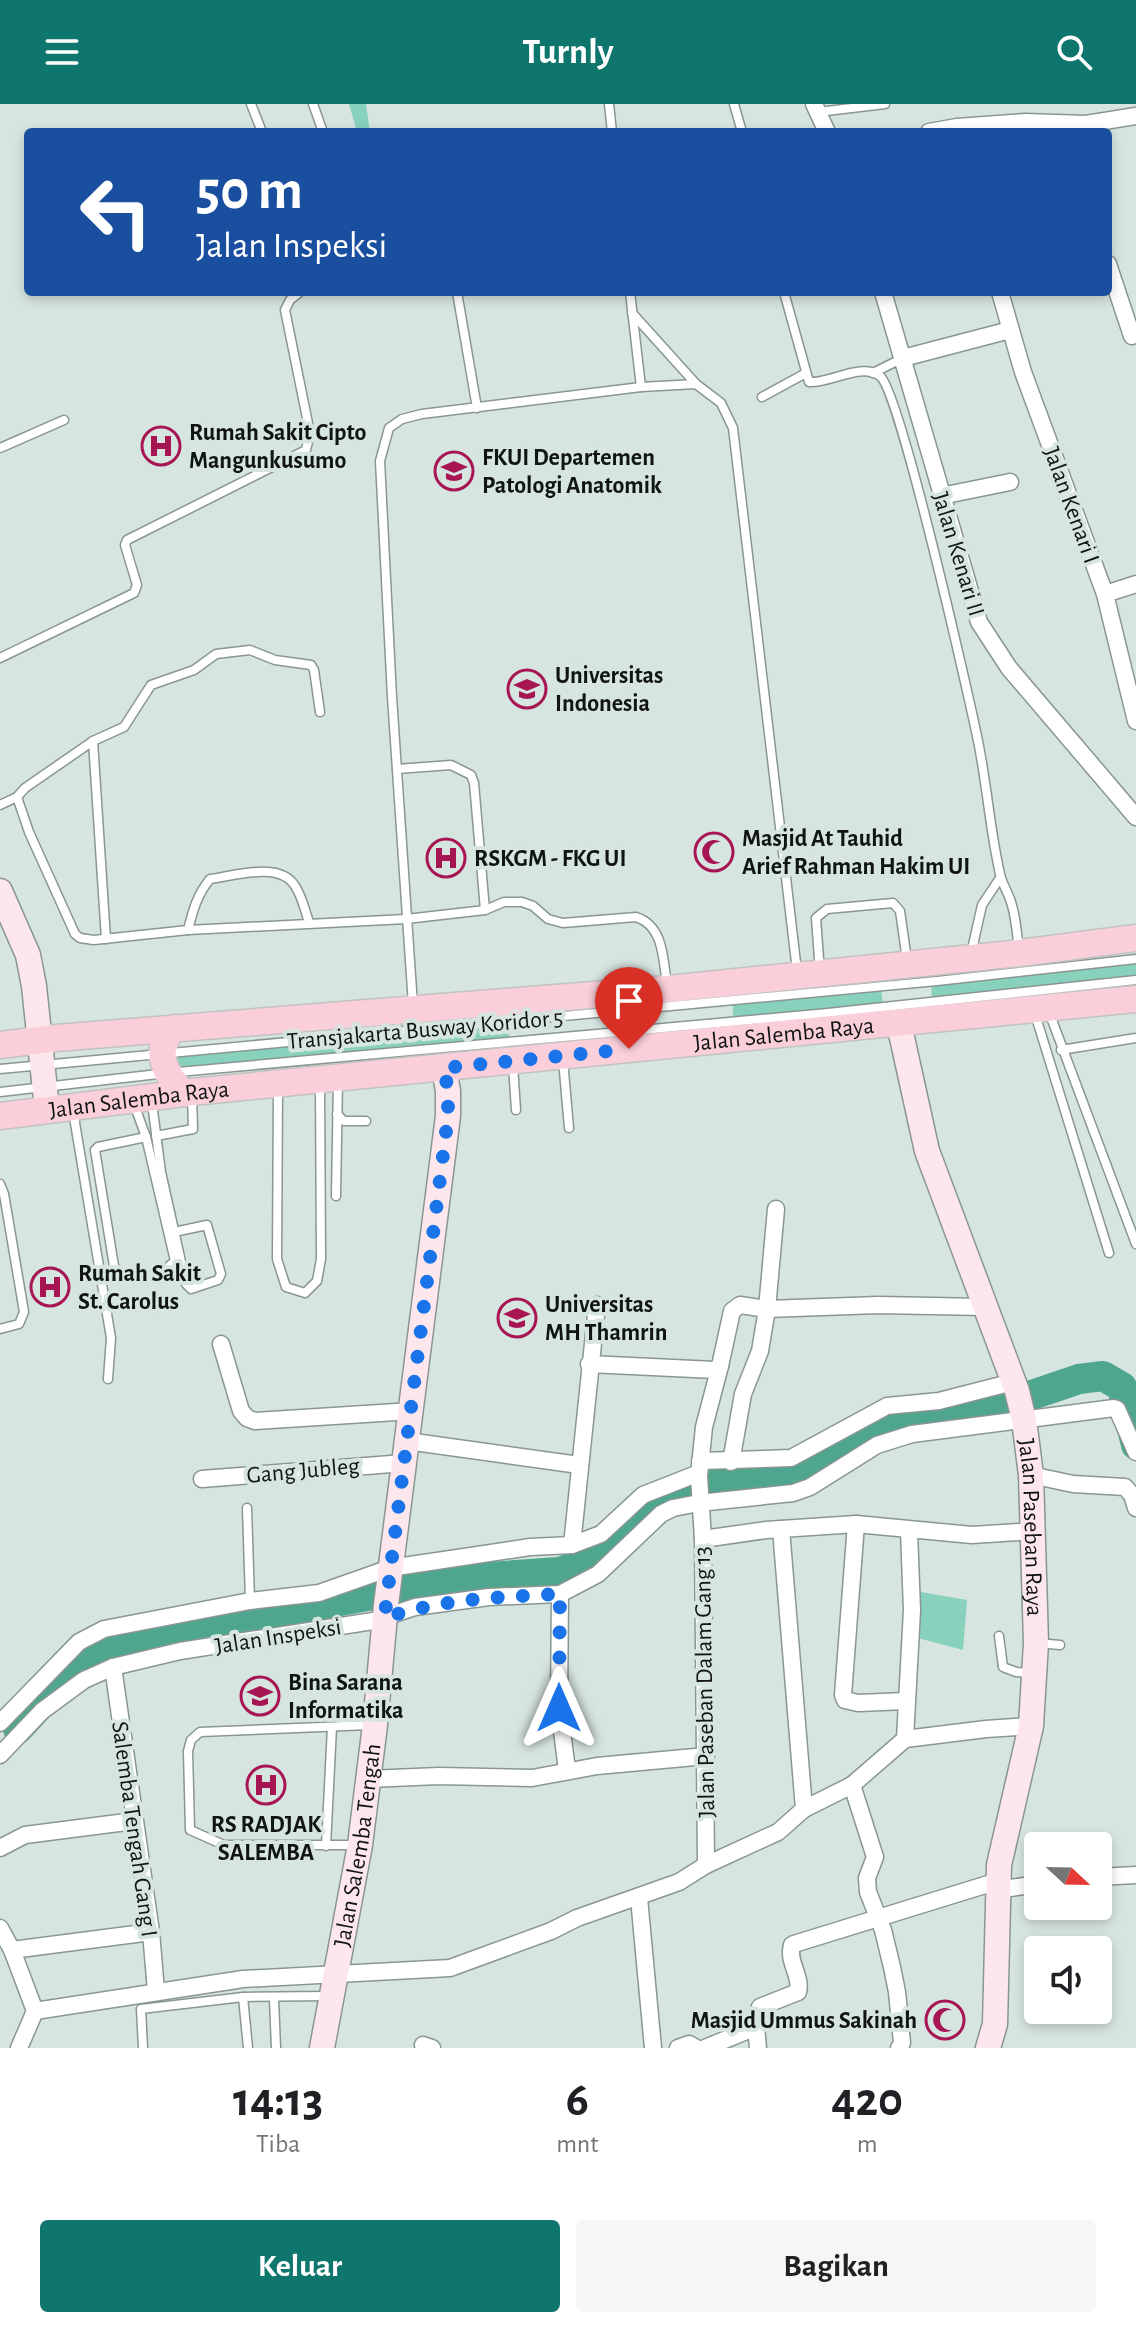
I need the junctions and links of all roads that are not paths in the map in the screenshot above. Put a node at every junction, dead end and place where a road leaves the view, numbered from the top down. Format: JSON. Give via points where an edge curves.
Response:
{"nodes":[{"id":1,"x":251,"y":104,"type":"edge"},
{"id":2,"x":313,"y":104,"type":"edge"},
{"id":3,"x":609,"y":104,"type":"edge"},
{"id":4,"x":734,"y":104,"type":"edge"},
{"id":5,"x":885,"y":104,"type":"edge"},
{"id":6,"x":816,"y":108,"type":"edge"},
{"id":7,"x":1136,"y":116,"type":"edge"},
{"id":8,"x":260,"y":128,"type":"edge"},
{"id":9,"x":322,"y":128,"type":"edge"},
{"id":10,"x":612,"y":128,"type":"edge"},
{"id":11,"x":741,"y":128,"type":"edge"},
{"id":12,"x":825,"y":128,"type":"edge"},
{"id":13,"x":968,"y":128,"type":"edge"},
{"id":14,"x":1087,"y":128,"type":"edge"},
{"id":15,"x":1112,"y":276,"type":"edge"},
{"id":16,"x":295,"y":296,"type":"edge"},
{"id":17,"x":458,"y":296,"type":"edge"},
{"id":18,"x":630,"y":296,"type":"edge"},
{"id":19,"x":785,"y":296,"type":"edge"},
{"id":20,"x":884,"y":296,"type":"edge"},
{"id":21,"x":1001,"y":296,"type":"edge"},
{"id":22,"x":632,"y":313,"type":"junction"},
{"id":23,"x":1010,"y":330,"type":"junction"},
{"id":24,"x":1132,"y":336,"type":"dead end"},
{"id":25,"x":903,"y":358,"type":"junction"},
{"id":26,"x":806,"y":373,"type":"junction"},
{"id":27,"x":872,"y":373,"type":"junction"},
{"id":28,"x":696,"y":384,"type":"junction"},
{"id":29,"x":641,"y":387,"type":"junction"},
{"id":30,"x":762,"y":397,"type":"dead end"},
{"id":31,"x":477,"y":408,"type":"junction"},
{"id":32,"x":64,"y":420,"type":"dead end"},
{"id":33,"x":0,"y":448,"type":"edge"},
{"id":34,"x":1010,"y":482,"type":"dead end"},
{"id":35,"x":941,"y":496,"type":"junction"},
{"id":36,"x":1136,"y":584,"type":"edge"},
{"id":37,"x":1105,"y":594,"type":"junction"},
{"id":38,"x":0,"y":658,"type":"edge"},
{"id":39,"x":320,"y":712,"type":"dead end"},
{"id":40,"x":1136,"y":721,"type":"edge"},
{"id":41,"x":93,"y":741,"type":"junction"},
{"id":42,"x":397,"y":769,"type":"junction"},
{"id":43,"x":17,"y":797,"type":"junction"},
{"id":44,"x":0,"y":805,"type":"edge"},
{"id":45,"x":1136,"y":817,"type":"edge"},
{"id":46,"x":1000,"y":878,"type":"junction"},
{"id":47,"x":0,"y":891,"type":"edge"},
{"id":48,"x":485,"y":910,"type":"junction"},
{"id":49,"x":406,"y":919,"type":"junction"},
{"id":50,"x":309,"y":922,"type":"junction"},
{"id":51,"x":188,"y":930,"type":"junction"},
{"id":52,"x":1136,"y":938,"type":"edge"},
{"id":53,"x":106,"y":939,"type":"junction"},
{"id":54,"x":1020,"y":953,"type":"junction"},
{"id":55,"x":970,"y":958,"type":"junction"},
{"id":56,"x":1136,"y":959,"type":"edge"},
{"id":57,"x":908,"y":965,"type":"junction"},
{"id":58,"x":809,"y":976,"type":"junction"},
{"id":59,"x":1136,"y":980,"type":"edge"},
{"id":60,"x":668,"y":989,"type":"junction"},
{"id":61,"x":1136,"y":999,"type":"edge"},
{"id":62,"x":1040,"y":1008,"type":"junction"},
{"id":63,"x":414,"y":1010,"type":"junction"},
{"id":64,"x":899,"y":1024,"type":"junction"},
{"id":65,"x":174,"y":1028,"type":"junction"},
{"id":66,"x":1136,"y":1038,"type":"edge"},
{"id":67,"x":0,"y":1045,"type":"edge"},
{"id":68,"x":1061,"y":1050,"type":"junction"},
{"id":69,"x":563,"y":1056,"type":"junction"},
{"id":70,"x":513,"y":1060,"type":"junction"},
{"id":71,"x":165,"y":1064,"type":"junction"},
{"id":72,"x":444,"y":1068,"type":"junction"},
{"id":73,"x":0,"y":1069,"type":"edge"},
{"id":74,"x":329,"y":1080,"type":"junction"},
{"id":75,"x":48,"y":1082,"type":"junction"},
{"id":76,"x":278,"y":1084,"type":"junction"},
{"id":77,"x":0,"y":1092,"type":"edge"},
{"id":78,"x":188,"y":1093,"type":"junction"},
{"id":79,"x":141,"y":1098,"type":"junction"},
{"id":80,"x":516,"y":1110,"type":"dead end"},
{"id":81,"x":337,"y":1114,"type":"junction"},
{"id":82,"x":0,"y":1116,"type":"edge"},
{"id":83,"x":366,"y":1121,"type":"dead end"},
{"id":84,"x":569,"y":1128,"type":"dead end"},
{"id":85,"x":156,"y":1136,"type":"junction"},
{"id":86,"x":146,"y":1137,"type":"junction"},
{"id":87,"x":0,"y":1184,"type":"edge"},
{"id":88,"x":336,"y":1196,"type":"dead end"},
{"id":89,"x":776,"y":1209,"type":"dead end"},
{"id":90,"x":174,"y":1232,"type":"junction"},
{"id":91,"x":1136,"y":1244,"type":"edge"},
{"id":92,"x":1109,"y":1253,"type":"dead end"},
{"id":93,"x":169,"y":1266,"type":"dead end"},
{"id":94,"x":118,"y":1272,"type":"dead end"},
{"id":95,"x":597,"y":1305,"type":"dead end"},
{"id":96,"x":985,"y":1307,"type":"junction"},
{"id":97,"x":767,"y":1309,"type":"junction"},
{"id":98,"x":0,"y":1329,"type":"edge"},
{"id":99,"x":221,"y":1344,"type":"dead end"},
{"id":100,"x":589,"y":1364,"type":"junction"},
{"id":101,"x":720,"y":1366,"type":"junction"},
{"id":102,"x":108,"y":1379,"type":"dead end"},
{"id":103,"x":1019,"y":1402,"type":"junction"},
{"id":104,"x":412,"y":1411,"type":"junction"},
{"id":105,"x":405,"y":1452,"type":"junction"},
{"id":106,"x":1136,"y":1452,"type":"edge"},
{"id":107,"x":731,"y":1462,"type":"junction"},
{"id":108,"x":579,"y":1465,"type":"junction"},
{"id":109,"x":699,"y":1470,"type":"junction"},
{"id":110,"x":1031,"y":1475,"type":"junction"},
{"id":111,"x":202,"y":1479,"type":"dead end"},
{"id":112,"x":699,"y":1501,"type":"junction"},
{"id":113,"x":247,"y":1508,"type":"dead end"},
{"id":114,"x":1136,"y":1508,"type":"edge"},
{"id":115,"x":856,"y":1524,"type":"junction"},
{"id":116,"x":781,"y":1529,"type":"junction"},
{"id":117,"x":909,"y":1531,"type":"junction"},
{"id":118,"x":1035,"y":1531,"type":"junction"},
{"id":119,"x":703,"y":1539,"type":"junction"},
{"id":120,"x":572,"y":1545,"type":"junction"},
{"id":121,"x":390,"y":1571,"type":"junction"},
{"id":122,"x":560,"y":1594,"type":"junction"},
{"id":123,"x":250,"y":1601,"type":"junction"},
{"id":124,"x":385,"y":1611,"type":"junction"},
{"id":125,"x":999,"y":1636,"type":"dead end"},
{"id":126,"x":113,"y":1667,"type":"junction"},
{"id":127,"x":1035,"y":1673,"type":"junction"},
{"id":128,"x":906,"y":1701,"type":"junction"},
{"id":129,"x":0,"y":1723,"type":"edge"},
{"id":130,"x":375,"y":1725,"type":"junction"},
{"id":131,"x":1031,"y":1726,"type":"junction"},
{"id":132,"x":332,"y":1727,"type":"junction"},
{"id":133,"x":905,"y":1739,"type":"junction"},
{"id":134,"x":0,"y":1755,"type":"edge"},
{"id":135,"x":706,"y":1756,"type":"junction"},
{"id":136,"x":567,"y":1770,"type":"junction"},
{"id":137,"x":368,"y":1779,"type":"junction"},
{"id":138,"x":852,"y":1785,"type":"junction"},
{"id":139,"x":804,"y":1809,"type":"junction"},
{"id":140,"x":134,"y":1821,"type":"junction"},
{"id":141,"x":360,"y":1845,"type":"junction"},
{"id":142,"x":326,"y":1846,"type":"junction"},
{"id":143,"x":0,"y":1848,"type":"edge"},
{"id":144,"x":706,"y":1865,"type":"junction"},
{"id":145,"x":1136,"y":1875,"type":"edge"},
{"id":146,"x":1112,"y":1876,"type":"edge"},
{"id":147,"x":1024,"y":1885,"type":"edge"},
{"id":148,"x":997,"y":1886,"type":"junction"},
{"id":149,"x":639,"y":1898,"type":"junction"},
{"id":150,"x":878,"y":1917,"type":"junction"},
{"id":151,"x":0,"y":1928,"type":"edge"},
{"id":152,"x":151,"y":1932,"type":"junction"},
{"id":153,"x":12,"y":1950,"type":"junction"},
{"id":154,"x":334,"y":1984,"type":"junction"},
{"id":155,"x":156,"y":1991,"type":"junction"},
{"id":156,"x":243,"y":1997,"type":"junction"},
{"id":157,"x":274,"y":1998,"type":"junction"},
{"id":158,"x":35,"y":2011,"type":"junction"},
{"id":159,"x":756,"y":2027,"type":"junction"},
{"id":160,"x":19,"y":2048,"type":"edge"},
{"id":161,"x":143,"y":2048,"type":"edge"},
{"id":162,"x":248,"y":2048,"type":"edge"},
{"id":163,"x":276,"y":2048,"type":"edge"},
{"id":164,"x":322,"y":2048,"type":"edge"},
{"id":165,"x":653,"y":2048,"type":"edge"},
{"id":166,"x":678,"y":2048,"type":"edge"},
{"id":167,"x":696,"y":2048,"type":"edge"},
{"id":168,"x":705,"y":2048,"type":"edge"},
{"id":169,"x":758,"y":2048,"type":"edge"},
{"id":170,"x":899,"y":2048,"type":"edge"},
{"id":171,"x":988,"y":2048,"type":"edge"}],
"edges":[{"from":1,"to":8,"type":"lane"},
{"from":2,"to":9,"type":"lane"},
{"from":3,"to":10,"type":"lane"},
{"from":4,"to":11,"type":"lane"},
{"from":5,"to":6,"type":"lane"},
{"from":6,"to":12,"type":"street"},
{"from":7,"to":14,"type":"street"},
{"from":13,"to":14,"type":"street","via":[[1025,122]]},
{"from":15,"to":24,"type":"street"},
{"from":16,"to":38,"type":"lane","via":[[285,310],[310,433],[306,450],[127,540],[137,585],[134,593]]},
{"from":17,"to":31,"type":"lane"},
{"from":18,"to":22,"type":"lane"},
{"from":19,"to":26,"type":"lane"},
{"from":20,"to":25,"type":"street","name":"Jalan Kenari II"},
{"from":21,"to":23,"type":"street","name":"Jalan Kenari I"},
{"from":22,"to":28,"type":"lane"},
{"from":22,"to":29,"type":"lane"},
{"from":23,"to":25,"type":"street"},
{"from":23,"to":37,"type":"street","name":"Jalan Kenari I"},
{"from":25,"to":27,"type":"lane"},
{"from":25,"to":35,"type":"street","name":"Jalan Kenari II"},
{"from":26,"to":27,"type":"lane","via":[[811,383]]},
{"from":26,"to":30,"type":"lane"},
{"from":27,"to":46,"type":"lane","via":[[885,381],[909,454],[978,742]]},
{"from":28,"to":29,"type":"lane"},
{"from":28,"to":58,"type":"lane","via":[[721,403],[733,428]]},
{"from":29,"to":31,"type":"lane"},
{"from":31,"to":42,"type":"lane","via":[[402,419],[389,428],[383,444]]},
{"from":32,"to":33,"type":"lane"},
{"from":34,"to":35,"type":"street"},
{"from":35,"to":45,"type":"street","name":"Jalan Kenari II","via":[[972,604],[988,640]]},
{"from":36,"to":37,"type":"street"},
{"from":37,"to":40,"type":"street","name":"Jalan Kenari I"},
{"from":39,"to":41,"type":"lane","via":[[311,665],[250,650],[216,654],[194,670],[151,685],[124,727]]},
{"from":41,"to":43,"type":"lane"},
{"from":41,"to":53,"type":"lane"},
{"from":42,"to":48,"type":"lane","via":[[451,765],[471,775]]},
{"from":42,"to":49,"type":"lane"},
{"from":43,"to":44,"type":"lane"},
{"from":43,"to":53,"type":"lane","via":[[75,934],[87,940]]},
{"from":46,"to":54,"type":"lane","via":[[1011,903]]},
{"from":46,"to":55,"type":"lane","via":[[982,905]]},
{"from":47,"to":75,"type":"main road","via":[[28,955]]},
{"from":48,"to":49,"type":"lane"},
{"from":48,"to":60,"type":"lane","via":[[522,902],[563,923],[636,917],[648,921],[661,946]]},
{"from":49,"to":50,"type":"lane"},
{"from":49,"to":63,"type":"lane"},
{"from":50,"to":51,"type":"lane"},
{"from":50,"to":51,"type":"lane","via":[[288,877],[259,873],[210,879],[199,892]]},
{"from":51,"to":53,"type":"lane"},
{"from":52,"to":54,"type":"main road","name":"Jalan Salemba Raya"},
{"from":54,"to":55,"type":"main road","name":"Jalan Salemba Raya"},
{"from":55,"to":57,"type":"main road","name":"Jalan Salemba Raya"},
{"from":56,"to":71,"type":"lane","name":"Transjakarta Busway Koridor 5"},
{"from":57,"to":58,"type":"main road","name":"Jalan Salemba Raya"},
{"from":57,"to":58,"type":"lane","via":[[900,911],[893,903],[827,909],[816,918]]},
{"from":58,"to":60,"type":"main road","name":"Jalan Salemba Raya"},
{"from":59,"to":71,"type":"lane","name":"Transjakarta Busway Koridor 5","via":[[828,1013]]},
{"from":60,"to":63,"type":"main road","name":"Jalan Salemba Raya"},
{"from":61,"to":62,"type":"main road","name":"Jalan Salemba Raya"},
{"from":62,"to":64,"type":"main road","name":"Jalan Salemba Raya"},
{"from":62,"to":68,"type":"lane"},
{"from":62,"to":92,"type":"lane","via":[[1041,1040]]},
{"from":63,"to":65,"type":"main road","name":"Jalan Salemba Raya"},
{"from":64,"to":69,"type":"main road","name":"Jalan Salemba Raya"},
{"from":64,"to":96,"type":"main road","name":"Jalan Paseban Raya","via":[[927,1151]]},
{"from":65,"to":71,"type":"main road","via":[[165,1040]]},
{"from":65,"to":75,"type":"main road","name":"Jalan Salemba Raya"},
{"from":66,"to":68,"type":"lane"},
{"from":67,"to":75,"type":"main road","name":"Jalan Salemba Raya"},
{"from":68,"to":91,"type":"lane"},
{"from":69,"to":70,"type":"main road","name":"Jalan Salemba Raya"},
{"from":69,"to":84,"type":"lane"},
{"from":70,"to":72,"type":"main road","name":"Jalan Salemba Raya"},
{"from":70,"to":80,"type":"lane"},
{"from":71,"to":75,"type":"lane","name":"Transjakarta Busway Koridor 5"},
{"from":71,"to":75,"type":"lane","name":"Transjakarta Busway Koridor 5"},
{"from":71,"to":78,"type":"main road"},
{"from":72,"to":74,"type":"main road","name":"Jalan Salemba Raya"},
{"from":72,"to":104,"type":"main road","name":"Jalan Salemba Tengah","via":[[448,1116]]},
{"from":73,"to":75,"type":"lane","name":"Transjakarta Busway Koridor 5"},
{"from":74,"to":76,"type":"main road","name":"Jalan Salemba Raya"},
{"from":74,"to":76,"type":"lane","via":[[321,1259],[317,1281],[305,1293],[286,1287],[277,1259]]},
{"from":74,"to":81,"type":"lane"},
{"from":75,"to":77,"type":"lane","name":"Transjakarta Busway Koridor 5"},
{"from":75,"to":79,"type":"main road","name":"Jalan Salemba Raya"},
{"from":75,"to":82,"type":"main road","name":"Jalan Salemba Raya"},
{"from":75,"to":102,"type":"lane","via":[[111,1338]]},
{"from":76,"to":78,"type":"main road","name":"Jalan Salemba Raya"},
{"from":78,"to":79,"type":"main road","name":"Jalan Salemba Raya"},
{"from":78,"to":85,"type":"lane","via":[[193,1129]]},
{"from":79,"to":85,"type":"lane"},
{"from":79,"to":86,"type":"lane"},
{"from":81,"to":83,"type":"lane","via":[[344,1121]]},
{"from":81,"to":88,"type":"lane"},
{"from":85,"to":90,"type":"lane"},
{"from":86,"to":93,"type":"lane","via":[[175,1261]]},
{"from":86,"to":94,"type":"lane","via":[[95,1150]]},
{"from":87,"to":98,"type":"lane","via":[[24,1312],[19,1324]]},
{"from":89,"to":97,"type":"street"},
{"from":90,"to":90,"type":"lane","via":[[186,1284],[191,1289],[218,1280],[221,1274],[207,1225]]},
{"from":95,"to":100,"type":"street"},
{"from":96,"to":97,"type":"street"},
{"from":96,"to":103,"type":"main road","name":"Jalan Paseban Raya"},
{"from":97,"to":101,"type":"street","name":"Jalan Paseban Dalam Gang 13","via":[[736,1306]]},
{"from":97,"to":107,"type":"street"},
{"from":99,"to":104,"type":"street","via":[[241,1411],[255,1421]]},
{"from":100,"to":101,"type":"street","via":[[711,1371]]},
{"from":100,"to":108,"type":"street"},
{"from":101,"to":109,"type":"street","name":"Jalan Paseban Dalam Gang 13"},
{"from":103,"to":106,"type":"street","name":"Jalan Inspeksi","via":[[1117,1409]]},
{"from":103,"to":107,"type":"street","name":"Jalan Inspeksi","via":[[887,1406],[791,1458]]},
{"from":103,"to":110,"type":"main road","name":"Jalan Paseban Raya"},
{"from":103,"to":112,"type":"street","name":"Jalan Inspeksi","via":[[877,1445],[793,1493]]},
{"from":104,"to":105,"type":"main road","name":"Jalan Salemba Tengah"},
{"from":105,"to":108,"type":"street","name":"Gang Jubleg"},
{"from":105,"to":111,"type":"street","name":"Gang Jubleg"},
{"from":105,"to":121,"type":"main road","name":"Jalan Salemba Tengah"},
{"from":107,"to":109,"type":"street","name":"Jalan Inspeksi"},
{"from":108,"to":120,"type":"street"},
{"from":109,"to":112,"type":"street","name":"Jalan Paseban Dalam Gang 13"},
{"from":109,"to":120,"type":"street","name":"Jalan Inspeksi","via":[[643,1495],[601,1534]]},
{"from":110,"to":114,"type":"street","via":[[1125,1487]]},
{"from":110,"to":118,"type":"main road","name":"Jalan Paseban Raya"},
{"from":112,"to":119,"type":"street","name":"Jalan Paseban Dalam Gang 13"},
{"from":112,"to":122,"type":"street","name":"Jalan Inspeksi","via":[[661,1514],[598,1574]]},
{"from":113,"to":123,"type":"lane"},
{"from":115,"to":116,"type":"street"},
{"from":115,"to":117,"type":"street"},
{"from":115,"to":128,"type":"street","via":[[843,1695],[858,1703]]},
{"from":116,"to":119,"type":"street"},
{"from":116,"to":139,"type":"street"},
{"from":117,"to":118,"type":"street"},
{"from":117,"to":128,"type":"street","via":[[912,1610]]},
{"from":118,"to":127,"type":"main road","name":"Jalan Paseban Raya","via":[[1048,1644]]},
{"from":119,"to":135,"type":"street","name":"Jalan Paseban Dalam Gang 13"},
{"from":120,"to":121,"type":"street","name":"Jalan Inspeksi"},
{"from":121,"to":123,"type":"street","name":"Jalan Inspeksi","via":[[319,1593]]},
{"from":121,"to":124,"type":"main road","name":"Jalan Salemba Tengah"},
{"from":122,"to":124,"type":"street","name":"Jalan Inspeksi"},
{"from":122,"to":136,"type":"street","via":[[559,1708]]},
{"from":123,"to":129,"type":"street","name":"Jalan Inspeksi","via":[[104,1629],[79,1642]]},
{"from":124,"to":126,"type":"street","name":"Jalan Inspeksi"},
{"from":124,"to":130,"type":"main road","name":"Jalan Salemba Tengah"},
{"from":125,"to":127,"type":"lane","via":[[1003,1667]]},
{"from":126,"to":134,"type":"street","name":"Jalan Inspeksi","via":[[84,1680],[42,1711]]},
{"from":126,"to":140,"type":"street","name":"Salemba Tengah Gang I"},
{"from":127,"to":131,"type":"main road","name":"Jalan Paseban Raya"},
{"from":128,"to":133,"type":"street"},
{"from":130,"to":132,"type":"lane"},
{"from":130,"to":137,"type":"main road","name":"Jalan Salemba Tengah"},
{"from":131,"to":133,"type":"street"},
{"from":131,"to":148,"type":"main road","name":"Jalan Paseban Raya"},
{"from":132,"to":142,"type":"lane"},
{"from":132,"to":142,"type":"lane","via":[[200,1732],[188,1751],[190,1830],[224,1845]]},
{"from":133,"to":138,"type":"street"},
{"from":135,"to":136,"type":"street"},
{"from":135,"to":144,"type":"street","name":"Jalan Paseban Dalam Gang 13"},
{"from":136,"to":137,"type":"street","via":[[532,1778]]},
{"from":137,"to":141,"type":"main road","name":"Jalan Salemba Tengah"},
{"from":138,"to":139,"type":"street"},
{"from":138,"to":150,"type":"street","via":[[875,1857],[867,1878]]},
{"from":139,"to":144,"type":"street","via":[[778,1832]]},
{"from":140,"to":143,"type":"street","via":[[25,1835]]},
{"from":140,"to":152,"type":"street","name":"Salemba Tengah Gang I"},
{"from":141,"to":142,"type":"lane"},
{"from":141,"to":154,"type":"main road","name":"Jalan Salemba Tengah"},
{"from":144,"to":149,"type":"street"},
{"from":145,"to":146,"type":"street"},
{"from":147,"to":148,"type":"street"},
{"from":148,"to":150,"type":"street"},
{"from":148,"to":171,"type":"main road","name":"Jalan Paseban Raya","via":[[995,2024]]},
{"from":149,"to":154,"type":"street","via":[[450,1968]]},
{"from":149,"to":165,"type":"street"},
{"from":150,"to":159,"type":"street","via":[[792,1945],[790,1957],[800,1989],[760,2007]]},
{"from":150,"to":170,"type":"street","via":[[897,1992]]},
{"from":151,"to":153,"type":"street"},
{"from":152,"to":153,"type":"street"},
{"from":152,"to":155,"type":"street","name":"Salemba Tengah Gang I"},
{"from":153,"to":158,"type":"street"},
{"from":154,"to":155,"type":"street","via":[[243,1979]]},
{"from":154,"to":157,"type":"lane"},
{"from":154,"to":164,"type":"main road","name":"Jalan Salemba Tengah"},
{"from":155,"to":158,"type":"street"},
{"from":156,"to":157,"type":"lane"},
{"from":156,"to":161,"type":"lane","via":[[141,2009]]},
{"from":156,"to":162,"type":"lane"},
{"from":157,"to":163,"type":"lane"},
{"from":158,"to":160,"type":"street"},
{"from":159,"to":168,"type":"street"},
{"from":159,"to":169,"type":"street"},
{"from":166,"to":167,"type":"street"}]}
